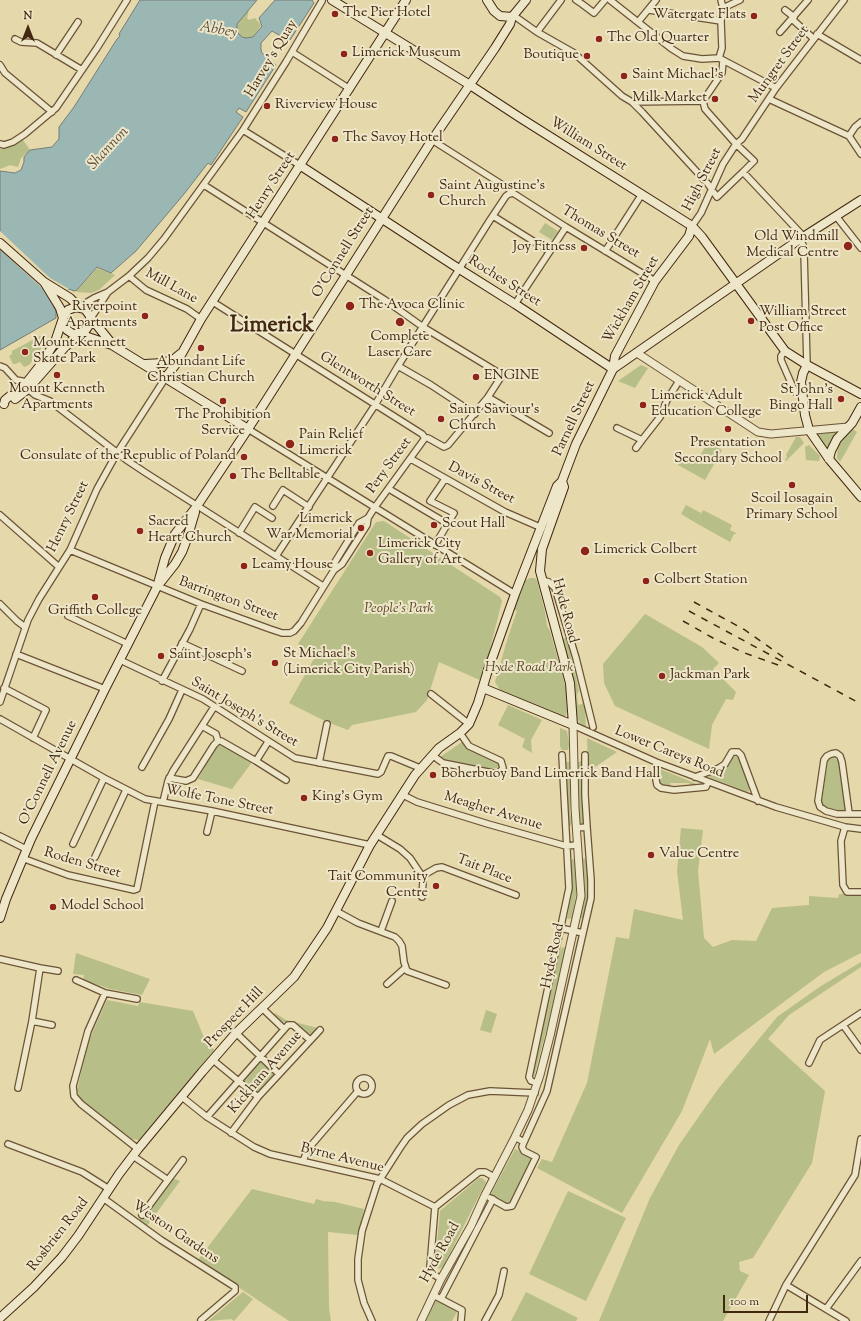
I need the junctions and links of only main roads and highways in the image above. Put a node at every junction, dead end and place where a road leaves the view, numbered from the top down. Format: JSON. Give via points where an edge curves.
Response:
{"nodes":[{"id":1,"x":332,"y":0,"type":"edge"},
{"id":2,"x":406,"y":0,"type":"edge"},
{"id":3,"x":487,"y":0,"type":"edge"},
{"id":4,"x":526,"y":0,"type":"edge"},
{"id":5,"x":513,"y":16,"type":"junction"},
{"id":6,"x":385,"y":33,"type":"junction"},
{"id":7,"x":470,"y":85,"type":"junction"},
{"id":8,"x":301,"y":166,"type":"junction"},
{"id":9,"x":861,"y":200,"type":"edge"},
{"id":10,"x":382,"y":218,"type":"junction"},
{"id":11,"x":692,"y":226,"type":"junction"},
{"id":12,"x":0,"y":243,"type":"edge"},
{"id":13,"x":44,"y":282,"type":"junction"},
{"id":14,"x":736,"y":284,"type":"junction"},
{"id":15,"x":79,"y":307,"type":"junction"},
{"id":16,"x":63,"y":318,"type":"junction"},
{"id":17,"x":91,"y":318,"type":"junction"},
{"id":18,"x":79,"y":334,"type":"junction"},
{"id":19,"x":622,"y":344,"type":"junction"},
{"id":20,"x":112,"y":345,"type":"junction"},
{"id":21,"x":637,"y":353,"type":"junction"},
{"id":22,"x":181,"y":354,"type":"junction"},
{"id":23,"x":145,"y":364,"type":"junction"},
{"id":24,"x":807,"y":365,"type":"junction"},
{"id":25,"x":613,"y":369,"type":"junction"},
{"id":26,"x":166,"y":377,"type":"junction"},
{"id":27,"x":27,"y":386,"type":"junction"},
{"id":28,"x":861,"y":394,"type":"edge"},
{"id":29,"x":2,"y":405,"type":"edge"},
{"id":30,"x":861,"y":407,"type":"edge"},
{"id":31,"x":248,"y":429,"type":"junction"},
{"id":32,"x":830,"y":459,"type":"junction"},
{"id":33,"x":562,"y":481,"type":"junction"},
{"id":34,"x":861,"y":497,"type":"edge"},
{"id":35,"x":197,"y":506,"type":"junction"},
{"id":36,"x":540,"y":571,"type":"junction"},
{"id":37,"x":524,"y":572,"type":"junction"},
{"id":38,"x":157,"y":587,"type":"junction"},
{"id":39,"x":482,"y":688,"type":"junction"},
{"id":40,"x":469,"y":724,"type":"joint"},
{"id":41,"x":0,"y":918,"type":"edge"},
{"id":42,"x":103,"y":1198,"type":"joint"},
{"id":43,"x":0,"y":1318,"type":"edge"}],
"edges":[{"from":1,"to":6,"type":"main road","name":"William Street"},
{"from":2,"to":6,"type":"main road","name":"Henry Street"},
{"from":3,"to":5,"type":"main road","via":[[500,16]]},
{"from":4,"to":5,"type":"main road","name":"O'Connell Street"},
{"from":5,"to":7,"type":"main road","name":"O'Connell Street"},
{"from":6,"to":7,"type":"main road","name":"William Street"},
{"from":6,"to":8,"type":"main road","name":"Henry Street"},
{"from":7,"to":10,"type":"main road","name":"O'Connell Street"},
{"from":7,"to":11,"type":"main road","name":"William Street"},
{"from":8,"to":10,"type":"main road","name":"Roches Street"},
{"from":8,"to":22,"type":"main road","name":"Henry Street"},
{"from":9,"to":14,"type":"main road"},
{"from":10,"to":25,"type":"main road","name":"Roches Street"},
{"from":10,"to":31,"type":"main road","name":"O'Connell Street"},
{"from":11,"to":14,"type":"main road"},
{"from":11,"to":19,"type":"main road","name":"Wickham Street","via":[[689,236],[655,281]]},
{"from":12,"to":13,"type":"main road"},
{"from":13,"to":15,"type":"main road","via":[[70,298]]},
{"from":13,"to":16,"type":"main road","via":[[60,308]]},
{"from":14,"to":21,"type":"main road"},
{"from":14,"to":24,"type":"main road","via":[[778,344]]},
{"from":15,"to":16,"type":"main road","via":[[68,310]]},
{"from":15,"to":17,"type":"main road","via":[[87,310]]},
{"from":16,"to":18,"type":"main road","via":[[67,330]]},
{"from":16,"to":27,"type":"main road","via":[[52,347]]},
{"from":17,"to":18,"type":"main road","via":[[87,330]]},
{"from":17,"to":20,"type":"main road"},
{"from":18,"to":20,"type":"main road"},
{"from":18,"to":27,"type":"main road"},
{"from":19,"to":21,"type":"main road","via":[[630,352]]},
{"from":19,"to":25,"type":"main road","name":"Wickham Street","via":[[614,360]]},
{"from":20,"to":23,"type":"main road"},
{"from":21,"to":25,"type":"main road"},
{"from":22,"to":23,"type":"main road","via":[[167,362]]},
{"from":22,"to":26,"type":"main road","name":"Henry Street"},
{"from":23,"to":26,"type":"main road"},
{"from":24,"to":28,"type":"main road"},
{"from":24,"to":32,"type":"main road","via":[[801,382],[809,430]]},
{"from":25,"to":33,"type":"main road","name":"Parnell Street","via":[[576,444]]},
{"from":26,"to":31,"type":"main road"},
{"from":27,"to":29,"type":"main road","via":[[5,400]]},
{"from":30,"to":32,"type":"main road","via":[[856,419],[837,439]]},
{"from":31,"to":35,"type":"main road","name":"O'Connell Street"},
{"from":32,"to":34,"type":"main road"},
{"from":33,"to":36,"type":"main road","name":"Parnell Street","via":[[564,487],[542,549]]},
{"from":33,"to":37,"type":"main road","name":"Parnell Street"},
{"from":35,"to":38,"type":"main road","via":[[182,552]]},
{"from":35,"to":38,"type":"main road","via":[[173,539]]},
{"from":36,"to":37,"type":"main road","via":[[536,568]]},
{"from":36,"to":39,"type":"main road","name":"Hyde Road","via":[[570,683],[573,725]]},
{"from":37,"to":39,"type":"main road","name":"Parnell Street"},
{"from":38,"to":41,"type":"main road","name":"O'Connell Avenue","via":[[26,849]]},
{"from":39,"to":40,"type":"main road","name":"Parnell Street"},
{"from":40,"to":42,"type":"main road","name":"Prospect Hill","via":[[439,748],[420,768],[370,845],[327,928],[294,977],[212,1060],[136,1152]]},
{"from":42,"to":43,"type":"main road","name":"Rosbrien Road","via":[[62,1257]]}]}
